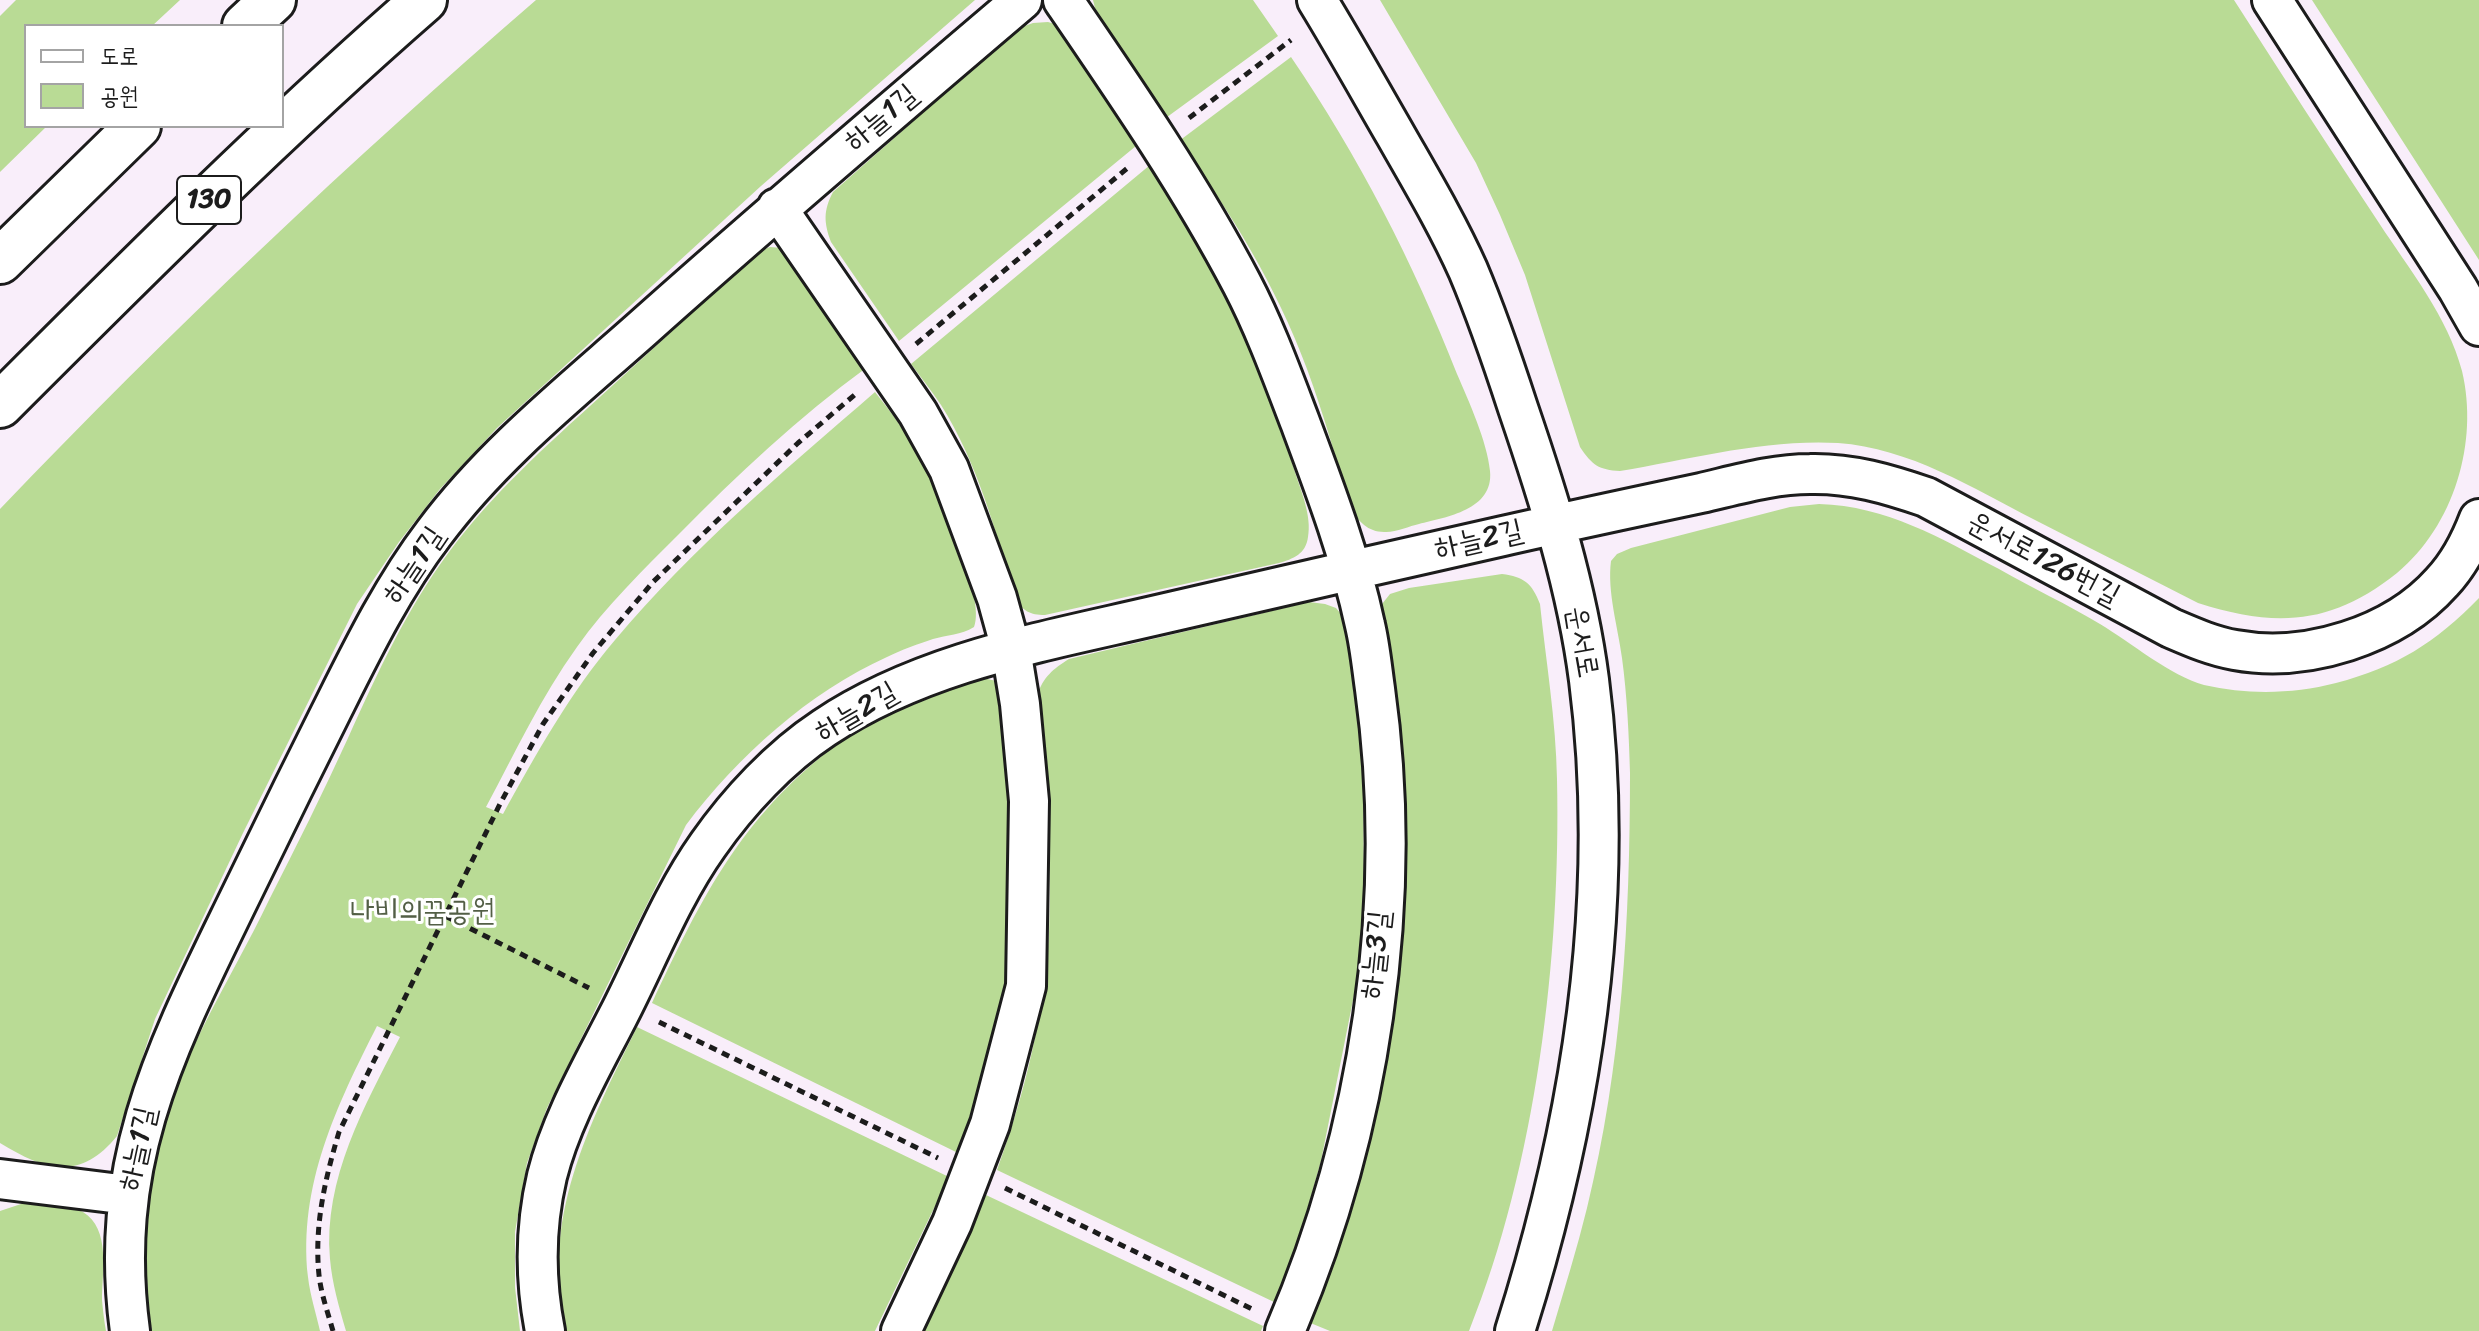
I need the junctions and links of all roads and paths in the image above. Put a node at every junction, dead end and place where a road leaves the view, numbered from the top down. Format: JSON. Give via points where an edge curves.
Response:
{"nodes":[{"id":1,"x":273,"y":0,"type":"edge"},
{"id":2,"x":424,"y":0,"type":"edge"},
{"id":3,"x":1022,"y":0,"type":"edge"},
{"id":4,"x":1063,"y":0,"type":"edge"},
{"id":5,"x":1317,"y":0,"type":"edge"},
{"id":6,"x":2272,"y":0,"type":"edge"},
{"id":7,"x":247,"y":24,"type":"edge"},
{"id":8,"x":1291,"y":40,"type":"dead end"},
{"id":9,"x":1184,"y":122,"type":"dead end"},
{"id":10,"x":136,"y":128,"type":"edge"},
{"id":11,"x":1142,"y":156,"type":"dead end"},
{"id":12,"x":777,"y":208,"type":"junction"},
{"id":13,"x":0,"y":261,"type":"edge"},
{"id":14,"x":2479,"y":326,"type":"edge"},
{"id":15,"x":906,"y":352,"type":"dead end"},
{"id":16,"x":869,"y":384,"type":"dead end"},
{"id":17,"x":0,"y":405,"type":"edge"},
{"id":18,"x":2479,"y":519,"type":"edge"},
{"id":19,"x":1555,"y":523,"type":"junction"},
{"id":20,"x":1351,"y":570,"type":"junction"},
{"id":21,"x":1011,"y":649,"type":"junction"},
{"id":22,"x":445,"y":916,"type":"junction"},
{"id":23,"x":591,"y":989,"type":"dead end"},
{"id":24,"x":645,"y":1015,"type":"dead end"},
{"id":25,"x":939,"y":1159,"type":"dead end"},
{"id":26,"x":0,"y":1179,"type":"edge"},
{"id":27,"x":991,"y":1181,"type":"dead end"},
{"id":28,"x":128,"y":1195,"type":"junction"},
{"id":29,"x":1270,"y":1321,"type":"edge"},
{"id":30,"x":130,"y":1331,"type":"edge"},
{"id":31,"x":333,"y":1331,"type":"edge"},
{"id":32,"x":545,"y":1331,"type":"edge"},
{"id":33,"x":901,"y":1331,"type":"edge"},
{"id":34,"x":1515,"y":1331,"type":"edge"}],
"edges":[{"from":1,"to":7,"type":"highway"},
{"from":2,"to":17,"type":"highway","number":"130","via":[[138,267]]},
{"from":3,"to":12,"type":"street","name":"하늘1길"},
{"from":4,"to":20,"type":"street","name":"하늘3길","via":[[1151,131],[1244,287],[1337,519]]},
{"from":5,"to":19,"type":"street","name":"운서로","via":[[1468,270]]},
{"from":6,"to":14,"type":"street"},
{"from":8,"to":9,"type":"path"},
{"from":10,"to":13,"type":"highway"},
{"from":11,"to":15,"type":"path"},
{"from":12,"to":21,"type":"street","via":[[918,413],[949,469]]},
{"from":12,"to":28,"type":"street","name":"하늘1길","via":[[484,475],[418,557],[358,657],[188,1004],[155,1082]]},
{"from":16,"to":22,"type":"path","via":[[798,443],[653,582],[593,653],[543,724]]},
{"from":18,"to":19,"type":"street","name":"운서로126번길","via":[[2442,582],[2405,614],[2355,639],[2271,653],[2237,651],[2171,628],[1926,497],[1883,482],[1807,473]]},
{"from":19,"to":20,"type":"street","name":"하늘2길"},
{"from":19,"to":34,"type":"street","name":"운서로","via":[[1589,680],[1598,876],[1578,1075],[1551,1203]]},
{"from":20,"to":21,"type":"street","name":"하늘2길"},
{"from":20,"to":29,"type":"street","name":"하늘3길","via":[[1366,628],[1380,730],[1386,841],[1380,949],[1365,1059],[1340,1171],[1309,1273]]},
{"from":21,"to":32,"type":"street","name":"하늘2길","via":[[928,675],[870,700],[820,730],[773,770],[707,846],[598,1055],[548,1171],[537,1267]]},
{"from":21,"to":33,"type":"street","via":[[1029,801],[1026,986],[990,1124],[952,1223]]},
{"from":22,"to":23,"type":"path"},
{"from":22,"to":31,"type":"path","via":[[339,1132],[324,1183],[319,1277]]},
{"from":24,"to":25,"type":"path"},
{"from":26,"to":28,"type":"street"},
{"from":27,"to":29,"type":"path"},
{"from":28,"to":30,"type":"street","name":"하늘1길","via":[[125,1291]]}]}
